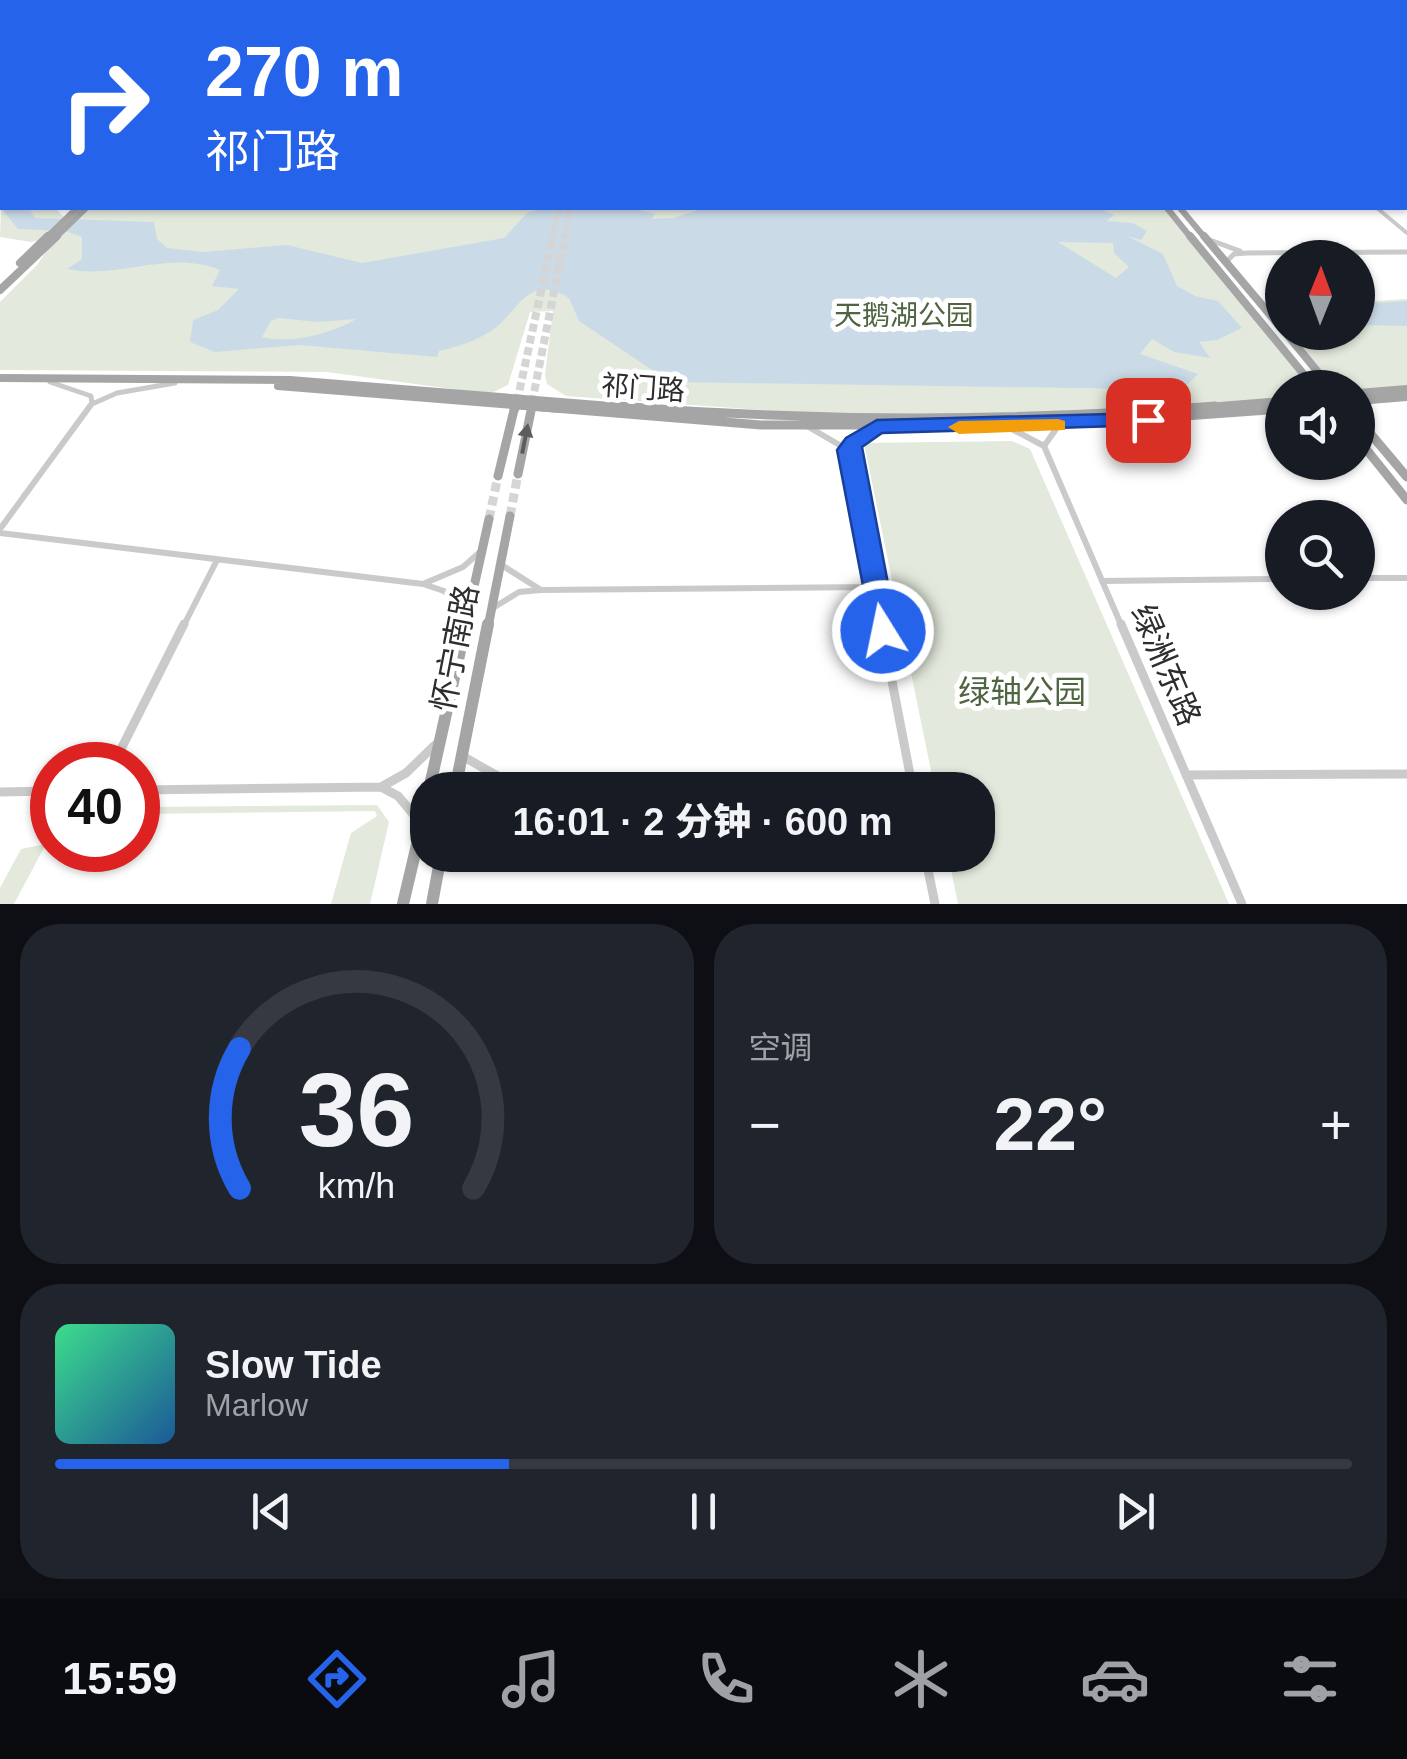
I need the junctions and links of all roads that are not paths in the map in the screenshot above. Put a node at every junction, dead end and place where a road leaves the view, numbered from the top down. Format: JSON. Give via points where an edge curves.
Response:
{"nodes":[{"id":1,"x":75,"y":210,"type":"edge"},
{"id":2,"x":84,"y":210,"type":"edge"},
{"id":3,"x":1169,"y":210,"type":"edge"},
{"id":4,"x":1182,"y":210,"type":"edge"},
{"id":5,"x":1381,"y":210,"type":"edge"},
{"id":6,"x":1407,"y":231,"type":"edge"},
{"id":7,"x":52,"y":235,"type":"junction"},
{"id":8,"x":1206,"y":238,"type":"junction"},
{"id":9,"x":1407,"y":252,"type":"edge"},
{"id":10,"x":1246,"y":253,"type":"junction"},
{"id":11,"x":1226,"y":262,"type":"junction"},
{"id":12,"x":0,"y":286,"type":"edge"},
{"id":13,"x":1265,"y":308,"type":"edge"},
{"id":14,"x":1300,"y":350,"type":"edge"},
{"id":15,"x":1300,"y":370,"type":"edge"},
{"id":16,"x":1316,"y":370,"type":"edge"},
{"id":17,"x":0,"y":380,"type":"edge"},
{"id":18,"x":50,"y":382,"type":"junction"},
{"id":19,"x":175,"y":383,"type":"junction"},
{"id":20,"x":1375,"y":393,"type":"edge"},
{"id":21,"x":1407,"y":393,"type":"edge"},
{"id":22,"x":1375,"y":399,"type":"edge"},
{"id":23,"x":92,"y":404,"type":"junction"},
{"id":24,"x":516,"y":405,"type":"junction"},
{"id":25,"x":532,"y":406,"type":"junction"},
{"id":26,"x":1265,"y":406,"type":"edge"},
{"id":27,"x":1265,"y":407,"type":"edge"},
{"id":28,"x":1059,"y":425,"type":"junction"},
{"id":29,"x":806,"y":426,"type":"junction"},
{"id":30,"x":877,"y":427,"type":"junction"},
{"id":31,"x":1007,"y":427,"type":"junction"},
{"id":32,"x":1375,"y":438,"type":"edge"},
{"id":33,"x":1044,"y":446,"type":"junction"},
{"id":34,"x":848,"y":450,"type":"junction"},
{"id":35,"x":1375,"y":460,"type":"edge"},
{"id":36,"x":518,"y":474,"type":"tunnel mouth"},
{"id":37,"x":498,"y":476,"type":"tunnel mouth"},
{"id":38,"x":1407,"y":477,"type":"edge"},
{"id":39,"x":1407,"y":500,"type":"edge"},
{"id":40,"x":510,"y":516,"type":"tunnel mouth"},
{"id":41,"x":488,"y":519,"type":"tunnel mouth"},
{"id":42,"x":0,"y":531,"type":"edge"},
{"id":43,"x":482,"y":550,"type":"junction"},
{"id":44,"x":217,"y":560,"type":"junction"},
{"id":45,"x":500,"y":564,"type":"junction"},
{"id":46,"x":1375,"y":578,"type":"edge"},
{"id":47,"x":1407,"y":578,"type":"edge"},
{"id":48,"x":1265,"y":579,"type":"edge"},
{"id":49,"x":1102,"y":581,"type":"junction"},
{"id":50,"x":423,"y":584,"type":"junction"},
{"id":51,"x":875,"y":587,"type":"junction"},
{"id":52,"x":541,"y":590,"type":"junction"},
{"id":53,"x":492,"y":609,"type":"junction"},
{"id":54,"x":468,"y":612,"type":"junction"},
{"id":55,"x":440,"y":741,"type":"junction"},
{"id":56,"x":125,"y":742,"type":"edge"},
{"id":57,"x":462,"y":756,"type":"junction"},
{"id":58,"x":433,"y":772,"type":"edge"},
{"id":59,"x":459,"y":772,"type":"edge"},
{"id":60,"x":489,"y":772,"type":"edge"},
{"id":61,"x":909,"y":772,"type":"edge"},
{"id":62,"x":1407,"y":774,"type":"edge"},
{"id":63,"x":1186,"y":775,"type":"junction"},
{"id":64,"x":381,"y":787,"type":"junction"},
{"id":65,"x":160,"y":790,"type":"edge"},
{"id":66,"x":0,"y":792,"type":"edge"},
{"id":67,"x":30,"y":792,"type":"edge"},
{"id":68,"x":410,"y":810,"type":"edge"},
{"id":69,"x":411,"y":872,"type":"edge"},
{"id":70,"x":439,"y":872,"type":"edge"},
{"id":71,"x":929,"y":872,"type":"edge"},
{"id":72,"x":404,"y":904,"type":"edge"},
{"id":73,"x":432,"y":904,"type":"edge"},
{"id":74,"x":934,"y":904,"type":"edge"},
{"id":75,"x":1242,"y":904,"type":"edge"}],
"edges":[{"from":1,"to":7,"type":"main road"},
{"from":2,"to":7,"type":"main road"},
{"from":3,"to":15,"type":"main road"},
{"from":4,"to":8,"type":"main road"},
{"from":5,"to":6,"type":"street"},
{"from":7,"to":12,"type":"main road"},
{"from":8,"to":10,"type":"street"},
{"from":8,"to":11,"type":"main road"},
{"from":9,"to":10,"type":"street"},
{"from":10,"to":11,"type":"street"},
{"from":11,"to":13,"type":"main road"},
{"from":14,"to":16,"type":"main road"},
{"from":17,"to":18,"type":"main road","name":"祁门路"},
{"from":17,"to":24,"type":"main road","name":"祁门路","via":[[290,380]]},
{"from":18,"to":19,"type":"main road","name":"祁门路"},
{"from":18,"to":23,"type":"street","via":[[85,392]]},
{"from":19,"to":23,"type":"street"},
{"from":19,"to":24,"type":"main road","name":"祁门路"},
{"from":20,"to":21,"type":"main road"},
{"from":21,"to":22,"type":"main road"},
{"from":23,"to":42,"type":"street"},
{"from":24,"to":25,"type":"main road","name":"祁门路"},
{"from":24,"to":37,"type":"main road"},
{"from":25,"to":26,"type":"main road","name":"祁门路","via":[[938,421]]},
{"from":25,"to":29,"type":"main road","name":"祁门路"},
{"from":36,"to":25,"type":"main road","one_way":true},
{"from":27,"to":28,"type":"main road","name":"祁门路"},
{"from":28,"to":31,"type":"main road","name":"祁门路"},
{"from":28,"to":33,"type":"street"},
{"from":29,"to":30,"type":"main road","name":"祁门路"},
{"from":29,"to":34,"type":"street"},
{"from":30,"to":31,"type":"main road","name":"祁门路"},
{"from":30,"to":34,"type":"street"},
{"from":31,"to":33,"type":"street"},
{"from":32,"to":38,"type":"main road"},
{"from":33,"to":49,"type":"street","name":"绿洲东路"},
{"from":34,"to":51,"type":"street"},
{"from":35,"to":39,"type":"main road"},
{"from":40,"to":45,"type":"main road","name":"怀宁南路"},
{"from":41,"to":43,"type":"main road","name":"怀宁南路"},
{"from":42,"to":44,"type":"street"},
{"from":43,"to":50,"type":"street","via":[[463,567]]},
{"from":43,"to":54,"type":"main road","name":"怀宁南路"},
{"from":44,"to":50,"type":"street"},
{"from":44,"to":56,"type":"street"},
{"from":45,"to":52,"type":"street"},
{"from":45,"to":53,"type":"main road","name":"怀宁南路"},
{"from":46,"to":47,"type":"street"},
{"from":48,"to":49,"type":"street"},
{"from":49,"to":63,"type":"street","name":"绿洲东路"},
{"from":50,"to":54,"type":"street","via":[[444,590]]},
{"from":51,"to":52,"type":"street"},
{"from":51,"to":61,"type":"street"},
{"from":52,"to":53,"type":"street","via":[[519,592]]},
{"from":53,"to":57,"type":"main road","name":"怀宁南路"},
{"from":54,"to":55,"type":"main road","name":"怀宁南路"},
{"from":55,"to":58,"type":"main road","name":"怀宁南路"},
{"from":55,"to":64,"type":"street"},
{"from":57,"to":59,"type":"main road","name":"怀宁南路"},
{"from":57,"to":60,"type":"street"},
{"from":62,"to":63,"type":"street"},
{"from":63,"to":75,"type":"street","name":"绿洲东路"},
{"from":64,"to":65,"type":"street"},
{"from":64,"to":68,"type":"street"},
{"from":66,"to":67,"type":"street"},
{"from":69,"to":72,"type":"main road"},
{"from":70,"to":73,"type":"main road"},
{"from":71,"to":74,"type":"street"}]}
